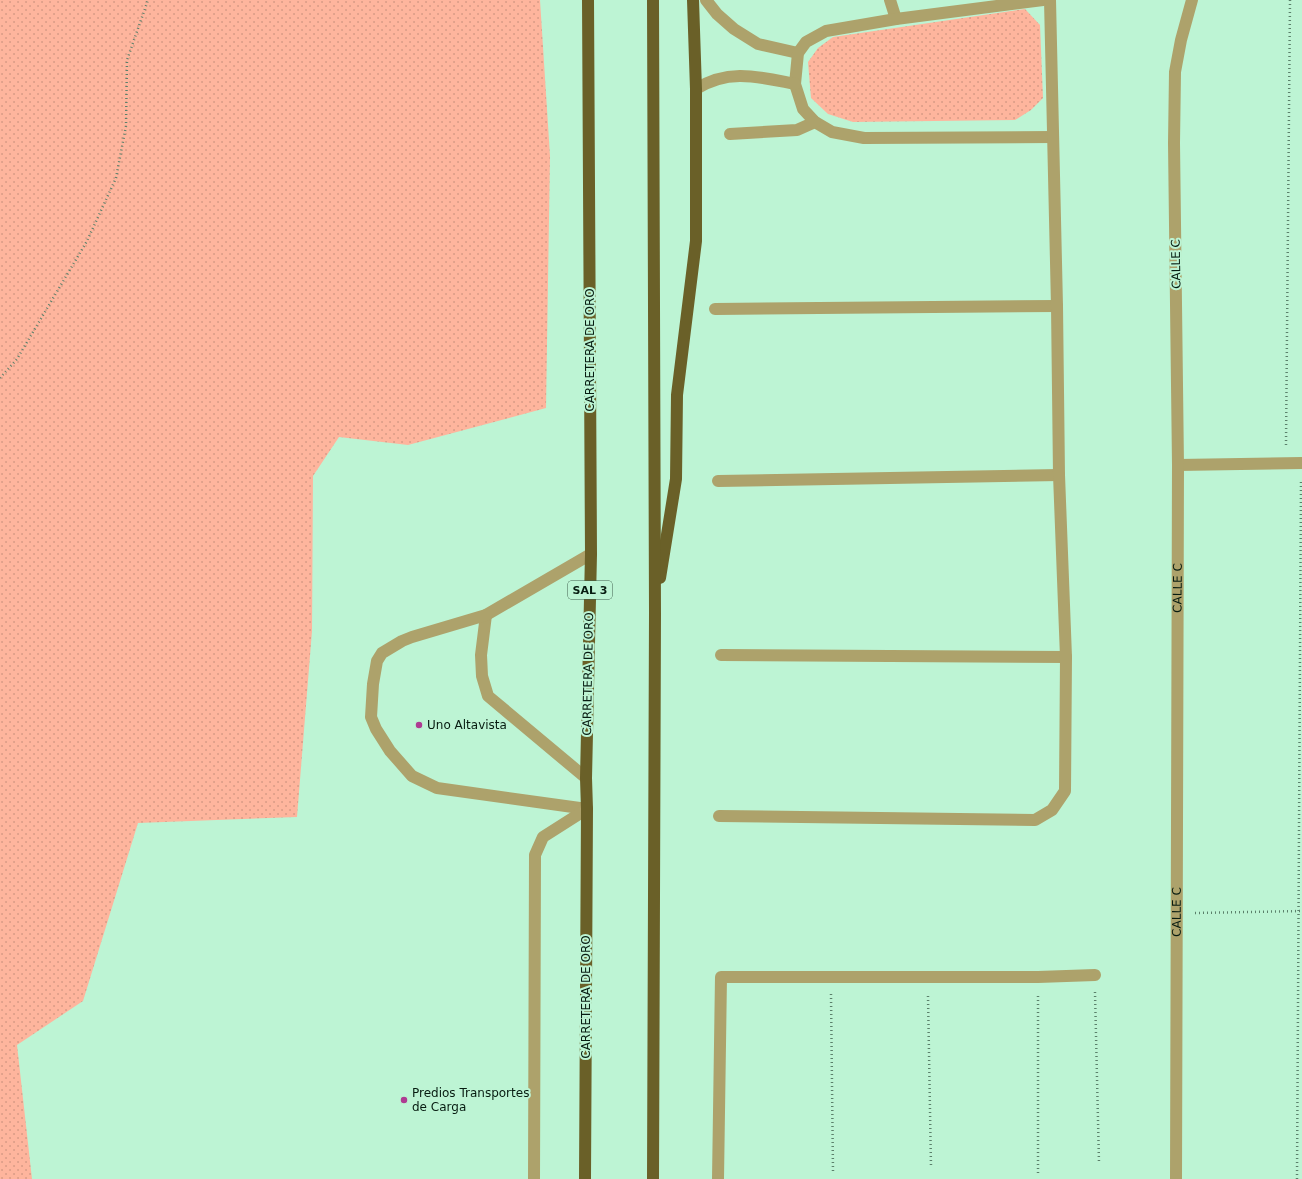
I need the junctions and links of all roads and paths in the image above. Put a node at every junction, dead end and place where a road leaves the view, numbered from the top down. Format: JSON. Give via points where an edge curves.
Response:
{"nodes":[{"id":1,"x":148,"y":0,"type":"edge"},
{"id":2,"x":588,"y":0,"type":"edge"},
{"id":3,"x":653,"y":0,"type":"edge"},
{"id":4,"x":693,"y":0,"type":"edge"},
{"id":5,"x":706,"y":0,"type":"edge"},
{"id":6,"x":890,"y":0,"type":"edge"},
{"id":7,"x":1043,"y":0,"type":"edge"},
{"id":8,"x":1050,"y":0,"type":"edge"},
{"id":9,"x":1192,"y":0,"type":"edge"},
{"id":10,"x":1290,"y":0,"type":"edge"},
{"id":11,"x":896,"y":19,"type":"junction"},
{"id":12,"x":798,"y":53,"type":"junction"},
{"id":13,"x":795,"y":84,"type":"junction"},
{"id":14,"x":696,"y":89,"type":"junction"},
{"id":15,"x":815,"y":122,"type":"junction"},
{"id":16,"x":730,"y":134,"type":"dead end"},
{"id":17,"x":1053,"y":137,"type":"junction"},
{"id":18,"x":1057,"y":306,"type":"junction"},
{"id":19,"x":715,"y":309,"type":"dead end"},
{"id":20,"x":0,"y":378,"type":"edge"},
{"id":21,"x":1285,"y":463,"type":"junction"},
{"id":22,"x":1302,"y":463,"type":"edge"},
{"id":23,"x":1178,"y":465,"type":"junction"},
{"id":24,"x":1059,"y":475,"type":"junction"},
{"id":25,"x":718,"y":481,"type":"dead end"},
{"id":26,"x":591,"y":554,"type":"junction"},
{"id":27,"x":655,"y":613,"type":"junction"},
{"id":28,"x":486,"y":615,"type":"junction"},
{"id":29,"x":721,"y":655,"type":"dead end"},
{"id":30,"x":1066,"y":657,"type":"junction"},
{"id":31,"x":586,"y":778,"type":"junction"},
{"id":32,"x":587,"y":809,"type":"junction"},
{"id":33,"x":719,"y":816,"type":"dead end"},
{"id":34,"x":1300,"y":911,"type":"edge"},
{"id":35,"x":1177,"y":913,"type":"junction"},
{"id":36,"x":1095,"y":976,"type":"joint"},
{"id":37,"x":831,"y":977,"type":"junction"},
{"id":38,"x":928,"y":977,"type":"junction"},
{"id":39,"x":1038,"y":977,"type":"junction"},
{"id":40,"x":1099,"y":1164,"type":"dead end"},
{"id":41,"x":931,"y":1167,"type":"dead end"},
{"id":42,"x":833,"y":1172,"type":"dead end"},
{"id":43,"x":1038,"y":1173,"type":"dead end"},
{"id":44,"x":534,"y":1179,"type":"edge"},
{"id":45,"x":585,"y":1179,"type":"edge"},
{"id":46,"x":653,"y":1179,"type":"edge"},
{"id":47,"x":718,"y":1179,"type":"edge"},
{"id":48,"x":1176,"y":1179,"type":"edge"},
{"id":49,"x":1297,"y":1179,"type":"edge"}],
"edges":[{"from":1,"to":20,"type":"path","via":[[127,60],[126,126],[116,178],[83,248],[17,359]]},
{"from":2,"to":26,"type":"highway","name":"CARRETERA DE ORO","number":"SAL 3"},
{"from":3,"to":27,"type":"highway"},
{"from":4,"to":14,"type":"highway"},
{"from":5,"to":12,"type":"street","via":[[734,29],[758,44]]},
{"from":6,"to":11,"type":"street"},
{"from":7,"to":11,"type":"street"},
{"from":8,"to":17,"type":"street"},
{"from":9,"to":23,"type":"street","name":"CALLE C","via":[[1175,72]]},
{"from":10,"to":21,"type":"path"},
{"from":11,"to":12,"type":"street","via":[[826,31],[806,42]]},
{"from":12,"to":13,"type":"street"},
{"from":13,"to":14,"type":"street","via":[[752,76],[730,77],[707,82]]},
{"from":13,"to":15,"type":"street","via":[[803,109]]},
{"from":14,"to":27,"type":"highway","via":[[696,241],[677,395],[676,479]]},
{"from":15,"to":16,"type":"street","via":[[797,130]]},
{"from":15,"to":17,"type":"street","via":[[832,132],[864,138]]},
{"from":17,"to":18,"type":"street"},
{"from":18,"to":19,"type":"street"},
{"from":18,"to":24,"type":"street"},
{"from":21,"to":22,"type":"street"},
{"from":21,"to":23,"type":"street"},
{"from":22,"to":34,"type":"path"},
{"from":23,"to":35,"type":"street","name":"CALLE C"},
{"from":24,"to":25,"type":"street"},
{"from":24,"to":30,"type":"street"},
{"from":26,"to":28,"type":"street"},
{"from":26,"to":31,"type":"highway","name":"CARRETERA DE ORO","number":"SAL 3"},
{"from":27,"to":46,"type":"highway"},
{"from":28,"to":31,"type":"street","via":[[481,655],[482,676],[488,696]]},
{"from":28,"to":32,"type":"street","via":[[412,637],[382,653],[377,661],[373,684],[371,718],[376,730],[412,776],[438,788]]},
{"from":29,"to":30,"type":"street"},
{"from":30,"to":33,"type":"street","via":[[1065,791],[1052,810],[1035,820]]},
{"from":31,"to":32,"type":"highway","name":"CARRETERA DE ORO","number":"SAL 3"},
{"from":32,"to":44,"type":"street","via":[[543,837],[535,855]]},
{"from":32,"to":45,"type":"highway","name":"CARRETERA DE ORO","number":"SAL 3"},
{"from":34,"to":35,"type":"path"},
{"from":34,"to":49,"type":"path"},
{"from":35,"to":48,"type":"street","name":"CALLE C"},
{"from":36,"to":39,"type":"street"},
{"from":36,"to":40,"type":"path"},
{"from":37,"to":38,"type":"street"},
{"from":37,"to":42,"type":"path"},
{"from":37,"to":47,"type":"street","via":[[721,977]]},
{"from":38,"to":39,"type":"street"},
{"from":38,"to":41,"type":"path"},
{"from":39,"to":43,"type":"path"}]}
